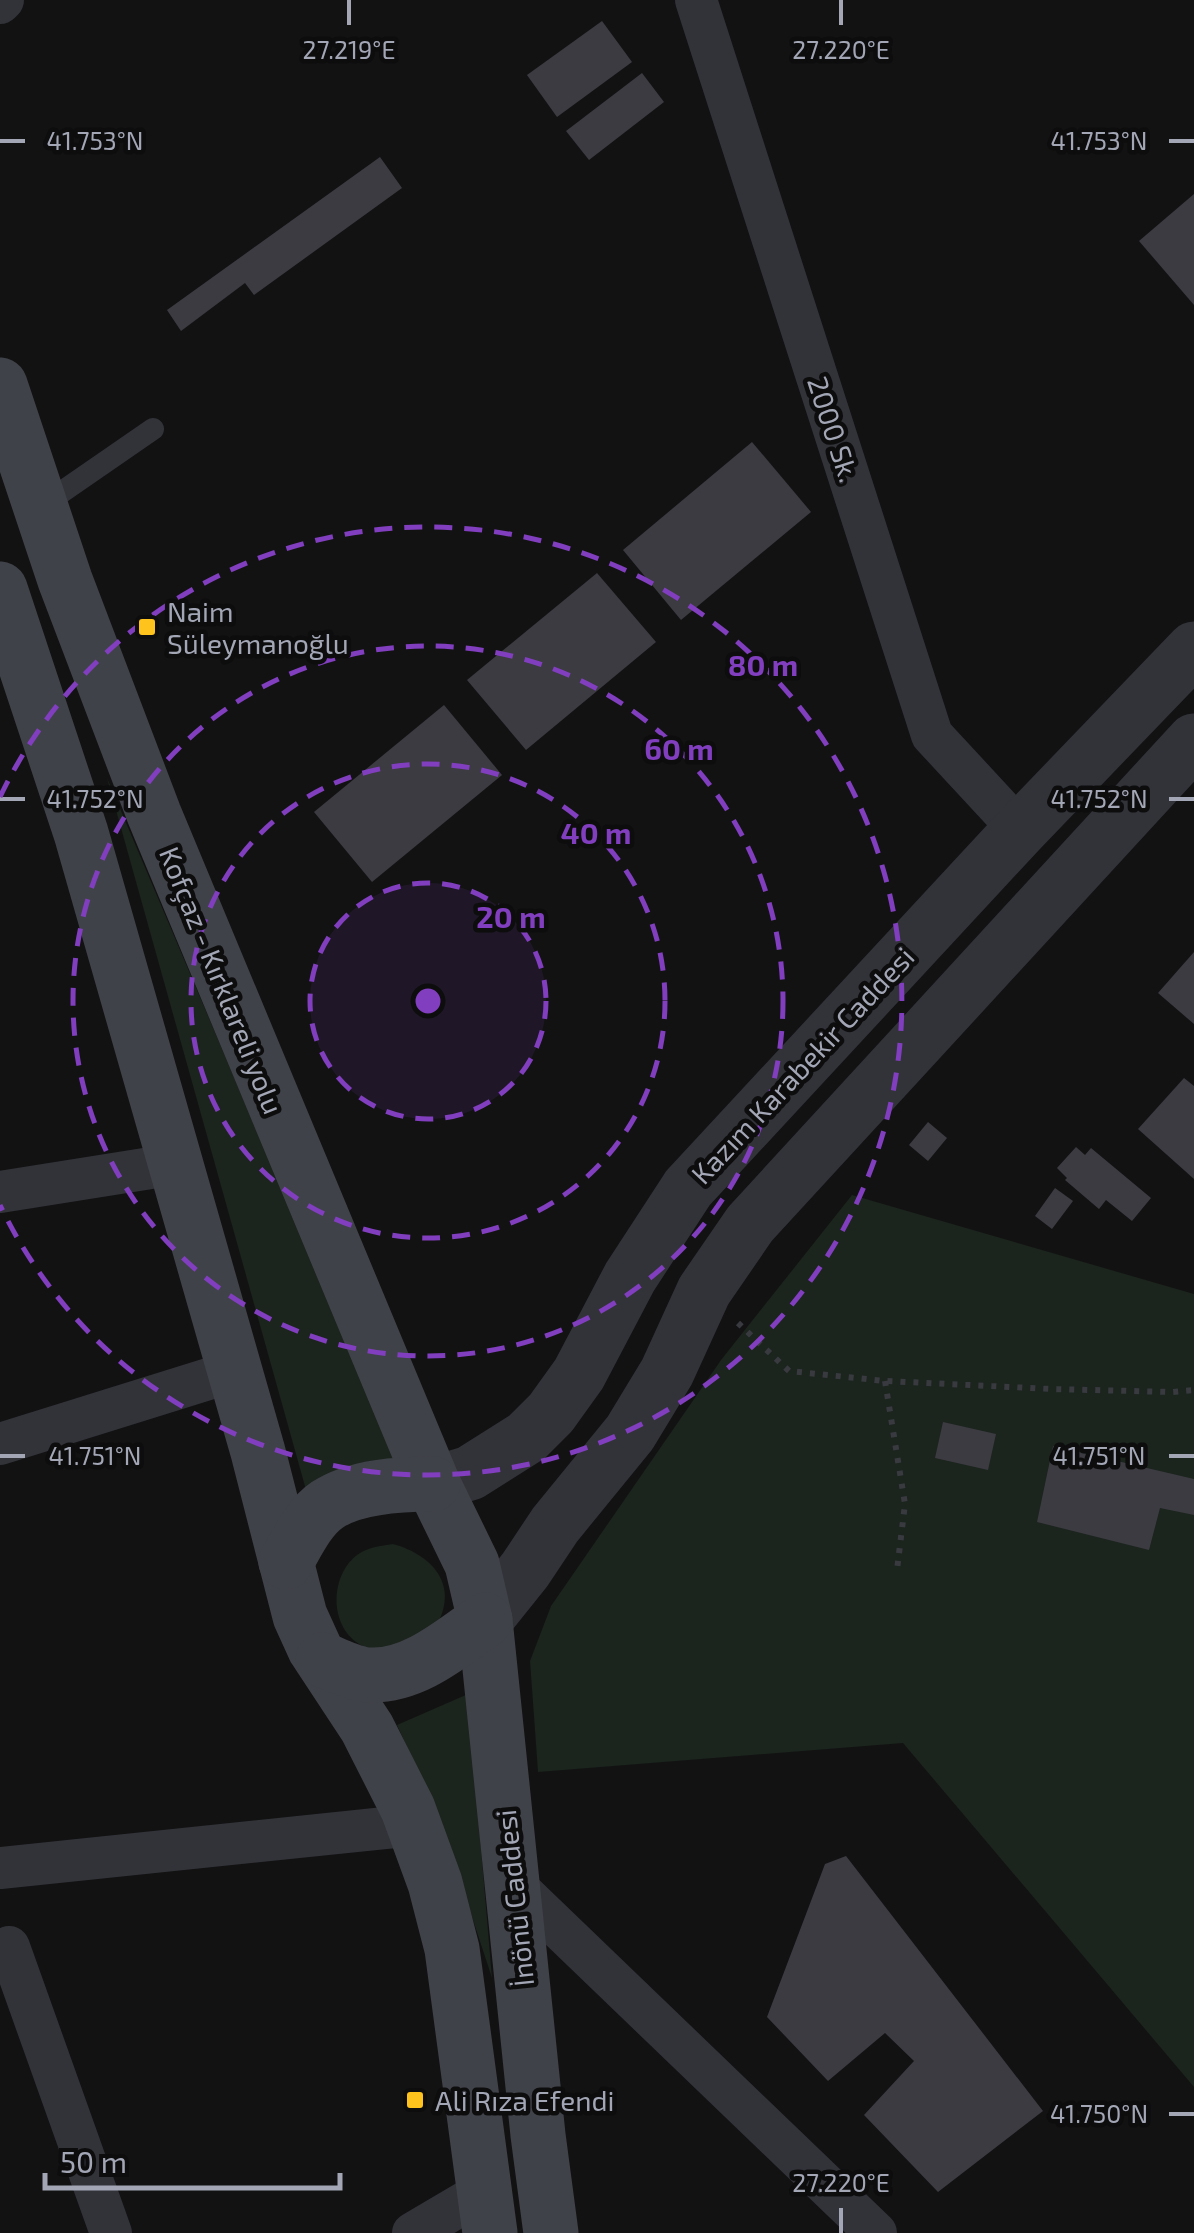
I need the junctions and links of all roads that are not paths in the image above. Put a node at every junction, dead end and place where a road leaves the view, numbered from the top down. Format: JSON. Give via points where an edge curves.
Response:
{"nodes":[{"id":1,"x":696,"y":0,"type":"edge"},
{"id":2,"x":0,"y":385,"type":"edge"},
{"id":3,"x":153,"y":428,"type":"dead end"},
{"id":4,"x":40,"y":507,"type":"junction"},
{"id":5,"x":0,"y":588,"type":"edge"},
{"id":6,"x":1194,"y":649,"type":"edge"},
{"id":7,"x":1194,"y":740,"type":"edge"},
{"id":8,"x":1020,"y":830,"type":"junction"},
{"id":9,"x":176,"y":1164,"type":"junction"},
{"id":10,"x":0,"y":1192,"type":"edge"},
{"id":11,"x":234,"y":1371,"type":"junction"},
{"id":12,"x":0,"y":1444,"type":"edge"},
{"id":13,"x":434,"y":1484,"type":"junction"},
{"id":14,"x":286,"y":1562,"type":"junction"},
{"id":15,"x":472,"y":1564,"type":"joint"},
{"id":16,"x":485,"y":1620,"type":"junction"},
{"id":17,"x":311,"y":1638,"type":"junction"},
{"id":18,"x":414,"y":1825,"type":"junction"},
{"id":19,"x":0,"y":1868,"type":"edge"},
{"id":20,"x":513,"y":1884,"type":"junction"},
{"id":21,"x":10,"y":1947,"type":"dead end"},
{"id":22,"x":488,"y":2211,"type":"edge"},
{"id":23,"x":111,"y":2233,"type":"edge"},
{"id":24,"x":413,"y":2233,"type":"edge"},
{"id":25,"x":551,"y":2233,"type":"edge"},
{"id":26,"x":876,"y":2233,"type":"edge"}],
"edges":[{"from":1,"to":8,"type":"street","name":"2000 Sk.","via":[[932,735]]},
{"from":2,"to":4,"type":"main road","name":"Kofçaz - Kırklareli yolu"},
{"from":3,"to":4,"type":"lane"},
{"from":4,"to":13,"type":"main road","name":"Kofçaz - Kırklareli yolu","via":[[154,814]]},
{"from":5,"to":9,"type":"main road","via":[[81,833]]},
{"from":6,"to":8,"type":"street","name":"Kazım Karabekir Caddesi"},
{"from":7,"to":16,"type":"street","via":[[750,1224],[704,1291],[630,1434]]},
{"from":8,"to":13,"type":"street","name":"Kazım Karabekir Caddesi","via":[[688,1188],[551,1413],[470,1473]]},
{"from":9,"to":10,"type":"street"},
{"from":9,"to":11,"type":"main road"},
{"from":11,"to":12,"type":"street"},
{"from":11,"to":14,"type":"main road"},
{"from":13,"to":14,"type":"main road","via":[[364,1490],[326,1506]]},
{"from":13,"to":15,"type":"main road","name":"Kofçaz - Kırklareli yolu"},
{"from":14,"to":17,"type":"main road"},
{"from":15,"to":16,"type":"main road","name":"İnönü Caddesi"},
{"from":16,"to":17,"type":"main road","via":[[436,1655],[368,1675]]},
{"from":16,"to":20,"type":"main road","name":"İnönü Caddesi"},
{"from":17,"to":18,"type":"main road","via":[[368,1728]]},
{"from":18,"to":19,"type":"street"},
{"from":18,"to":22,"type":"main road","via":[[452,1949]]},
{"from":20,"to":25,"type":"main road","name":"İnönü Caddesi"},
{"from":20,"to":26,"type":"street"},
{"from":21,"to":23,"type":"street"},
{"from":22,"to":24,"type":"street"}]}
